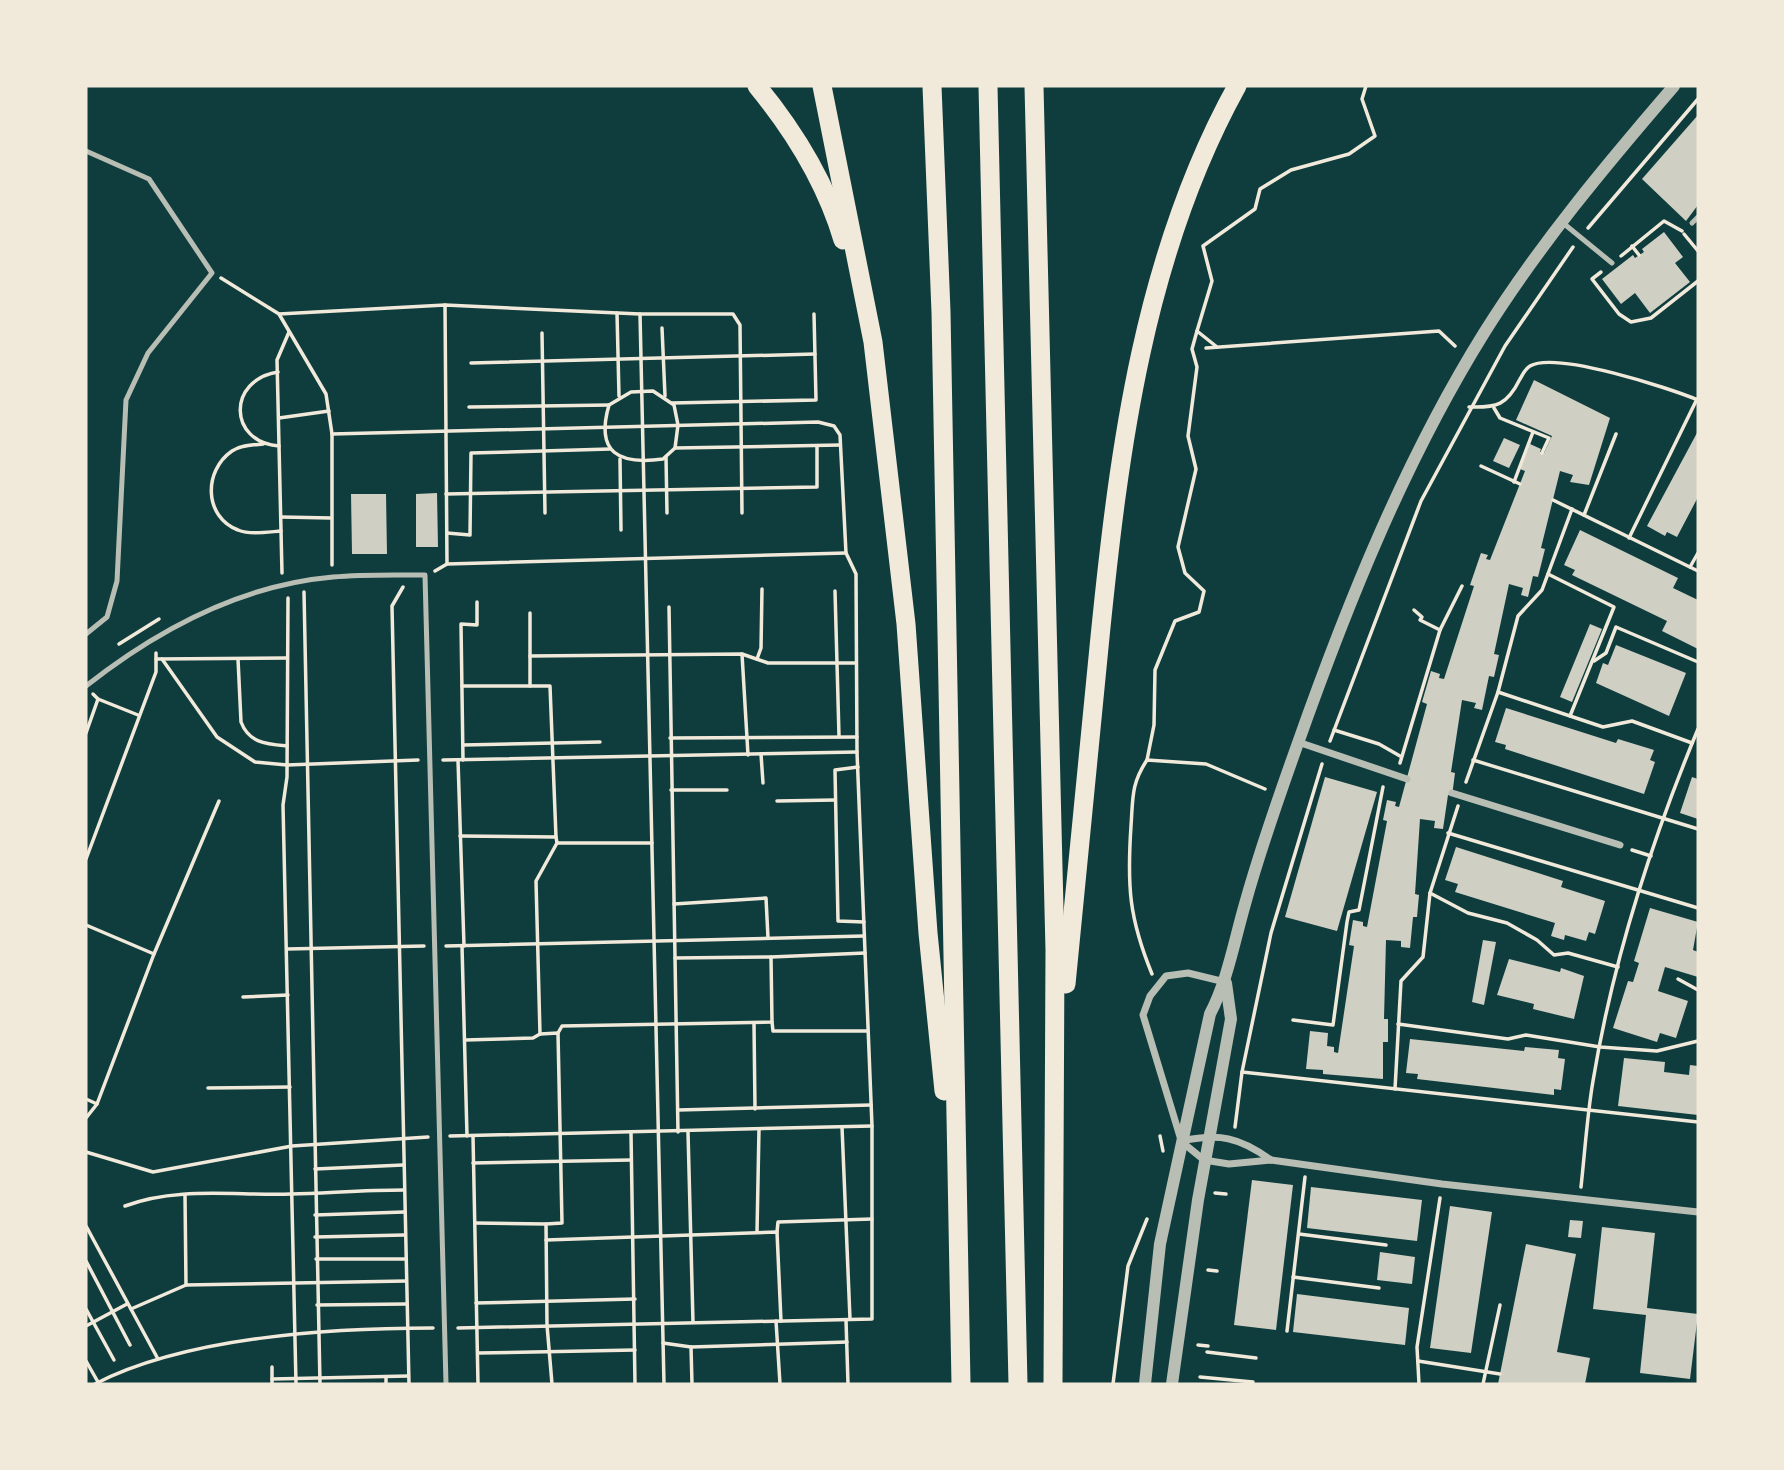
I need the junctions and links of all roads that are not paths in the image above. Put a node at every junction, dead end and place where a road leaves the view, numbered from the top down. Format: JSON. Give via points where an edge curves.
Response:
{"nodes":[{"id":1,"x":757,"y":86,"type":"edge"},
{"id":2,"x":822,"y":86,"type":"edge"},
{"id":3,"x":932,"y":86,"type":"edge"},
{"id":4,"x":988,"y":86,"type":"edge"},
{"id":5,"x":1034,"y":86,"type":"edge"},
{"id":6,"x":1237,"y":86,"type":"edge"},
{"id":7,"x":1674,"y":86,"type":"edge"},
{"id":8,"x":86,"y":151,"type":"edge"},
{"id":9,"x":1698,"y":217,"type":"edge"},
{"id":10,"x":1561,"y":222,"type":"junction"},
{"id":11,"x":1692,"y":223,"type":"dead end"},
{"id":12,"x":1612,"y":263,"type":"road end"},
{"id":13,"x":873,"y":342,"type":"junction"},
{"id":14,"x":86,"y":634,"type":"edge"},
{"id":15,"x":86,"y":686,"type":"edge"},
{"id":16,"x":1298,"y":742,"type":"junction"},
{"id":17,"x":1407,"y":779,"type":"dead end"},
{"id":18,"x":1452,"y":793,"type":"dead end"},
{"id":19,"x":1623,"y":846,"type":"road end"},
{"id":20,"x":1226,"y":982,"type":"junction"},
{"id":21,"x":1056,"y":1076,"type":"junction"},
{"id":22,"x":1209,"y":1135,"type":"junction"},
{"id":23,"x":1181,"y":1142,"type":"junction"},
{"id":24,"x":1205,"y":1160,"type":"junction"},
{"id":25,"x":1270,"y":1160,"type":"junction"},
{"id":26,"x":1698,"y":1212,"type":"edge"},
{"id":27,"x":958,"y":1228,"type":"junction"},
{"id":28,"x":446,"y":1384,"type":"edge"},
{"id":29,"x":961,"y":1384,"type":"edge"},
{"id":30,"x":1018,"y":1384,"type":"edge"},
{"id":31,"x":1053,"y":1384,"type":"edge"},
{"id":32,"x":1145,"y":1384,"type":"edge"},
{"id":33,"x":1172,"y":1384,"type":"edge"}],
"edges":[{"from":1,"to":13,"type":"highway","via":[[802,146],[837,220]]},
{"from":2,"to":13,"type":"highway"},
{"from":3,"to":27,"type":"highway","via":[[941,326]]},
{"from":4,"to":30,"type":"highway"},
{"from":5,"to":21,"type":"highway"},
{"from":6,"to":21,"type":"highway","via":[[1184,207],[1157,287],[1134,382],[1110,538]]},
{"from":7,"to":10,"type":"street"},
{"from":8,"to":14,"type":"lane","via":[[149,179],[212,273],[149,353],[126,400],[117,581],[107,617]]},
{"from":9,"to":11,"type":"lane"},
{"from":10,"to":12,"type":"lane"},
{"from":10,"to":16,"type":"street","via":[[1485,332],[1431,426],[1380,533]]},
{"from":13,"to":27,"type":"highway","via":[[906,624],[928,933]]},
{"from":15,"to":28,"type":"lane","via":[[156,636],[204,611],[288,585],[333,577],[425,575]]},
{"from":16,"to":17,"type":"street"},
{"from":16,"to":20,"type":"street","via":[[1245,902]]},
{"from":18,"to":19,"type":"street"},
{"from":20,"to":22,"type":"street","via":[[1231,1020]]},
{"from":20,"to":23,"type":"street","via":[[1210,1014]]},
{"from":20,"to":23,"type":"street","via":[[1178,973],[1166,976],[1156,986],[1143,1015]]},
{"from":21,"to":31,"type":"highway"},
{"from":22,"to":23,"type":"street"},
{"from":22,"to":24,"type":"street"},
{"from":22,"to":25,"type":"street","via":[[1249,1145]]},
{"from":23,"to":24,"type":"street"},
{"from":23,"to":32,"type":"street","via":[[1160,1244]]},
{"from":24,"to":25,"type":"street","via":[[1245,1165]]},
{"from":24,"to":33,"type":"street"},
{"from":25,"to":26,"type":"street"},
{"from":27,"to":29,"type":"highway"}]}
